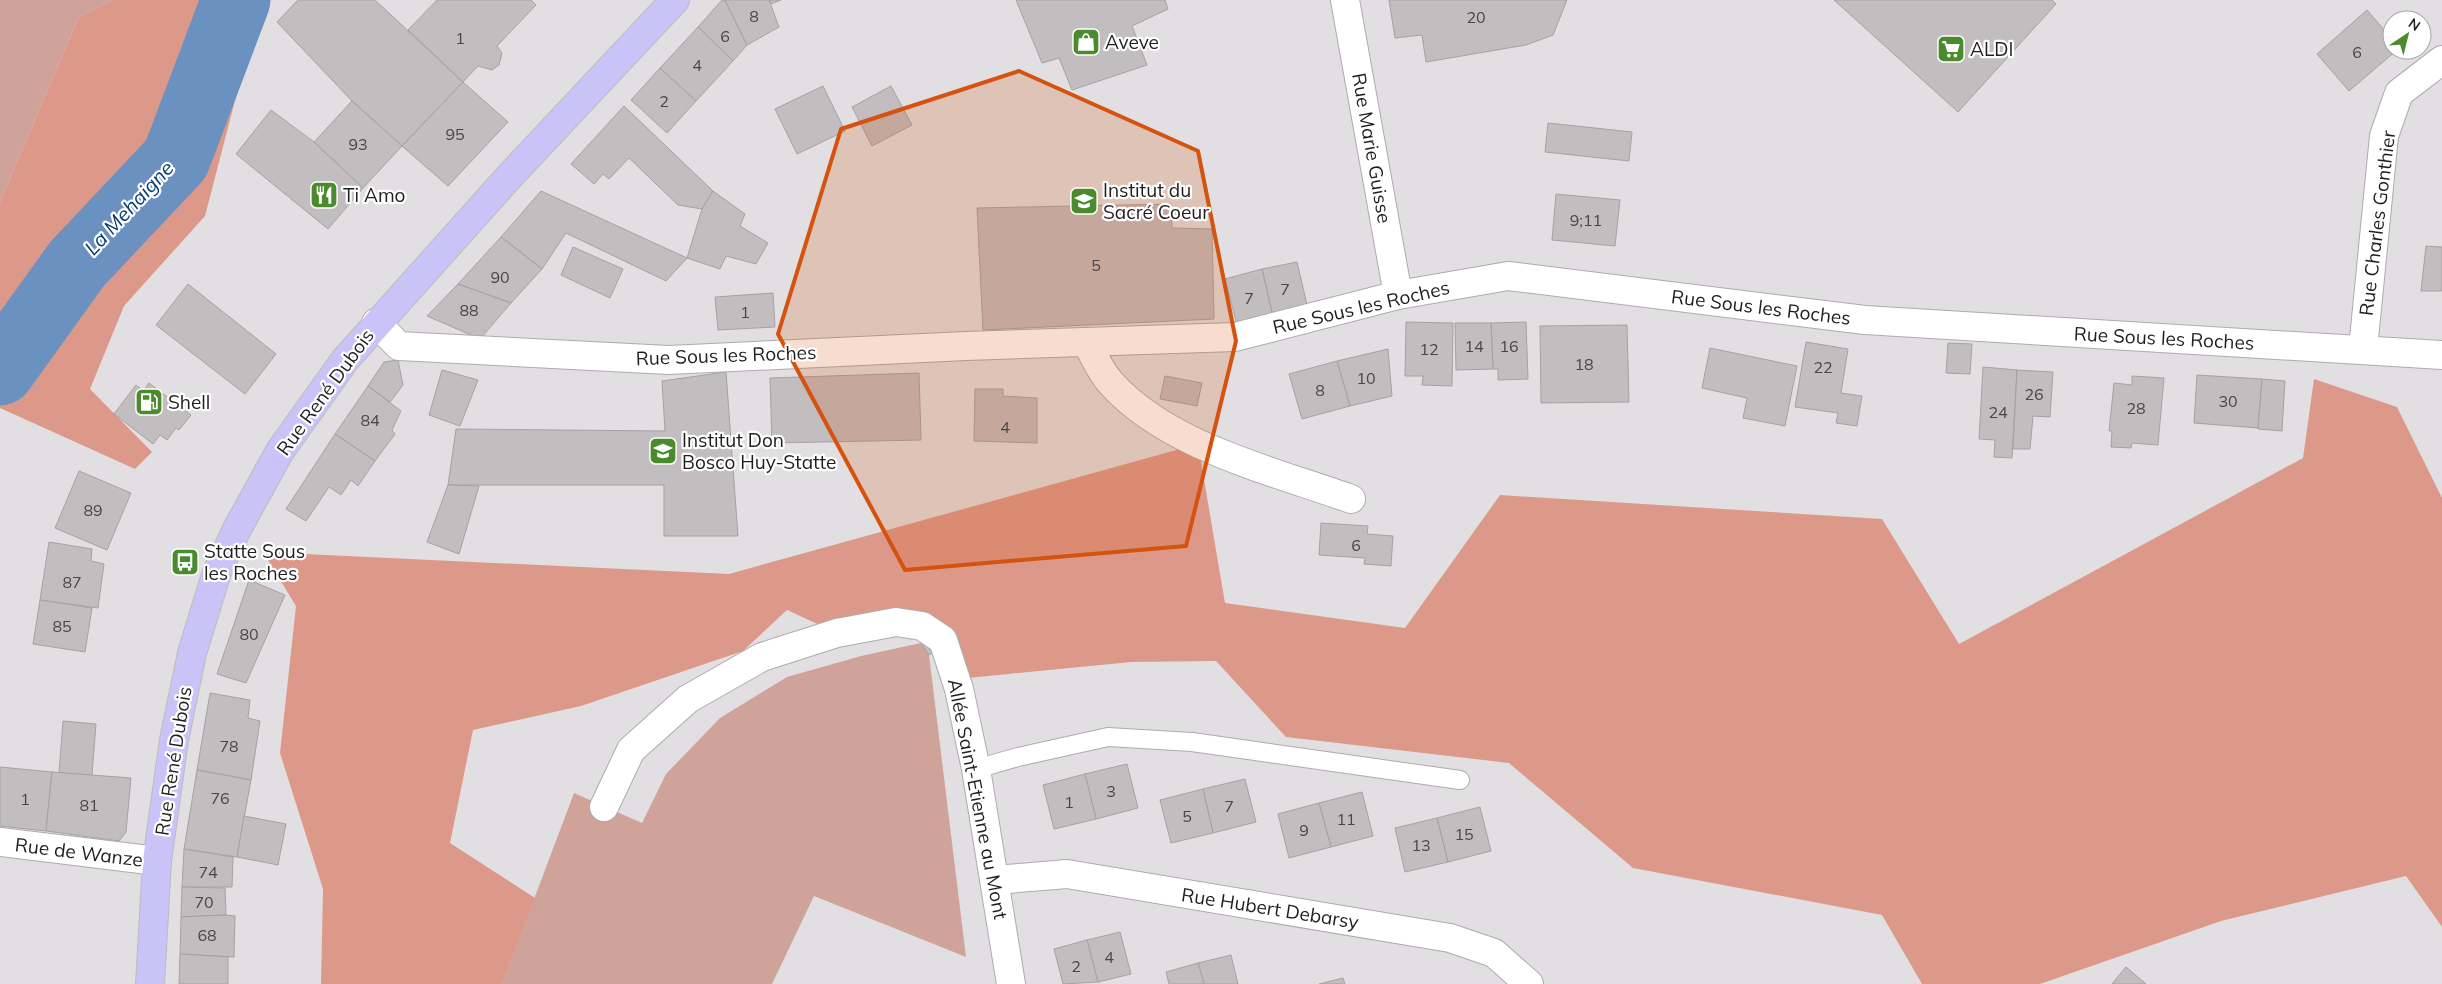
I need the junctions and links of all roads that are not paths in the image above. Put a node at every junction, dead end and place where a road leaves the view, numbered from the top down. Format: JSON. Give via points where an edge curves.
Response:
{"nodes":[{"id":1,"x":675,"y":0,"type":"edge"},
{"id":2,"x":1345,"y":0,"type":"edge"},
{"id":3,"x":2442,"y":60,"type":"edge"},
{"id":4,"x":1398,"y":296,"type":"junction"},
{"id":5,"x":376,"y":323,"type":"junction"},
{"id":6,"x":1086,"y":342,"type":"junction"},
{"id":7,"x":2362,"y":349,"type":"junction"},
{"id":8,"x":2442,"y":355,"type":"edge"},
{"id":9,"x":1351,"y":499,"type":"dead end"},
{"id":10,"x":976,"y":769,"type":"junction"},
{"id":11,"x":1460,"y":780,"type":"dead end"},
{"id":12,"x":604,"y":807,"type":"dead end"},
{"id":13,"x":0,"y":842,"type":"edge"},
{"id":14,"x":157,"y":861,"type":"junction"},
{"id":15,"x":996,"y":880,"type":"junction"},
{"id":16,"x":150,"y":984,"type":"edge"},
{"id":17,"x":1012,"y":984,"type":"edge"},
{"id":18,"x":1529,"y":984,"type":"edge"}],
"edges":[{"from":1,"to":5,"type":"main road","name":"Rue René Dubois"},
{"from":2,"to":4,"type":"street","name":"Rue Marie Guisse"},
{"from":3,"to":7,"type":"street","name":"Rue Charles Gonthier","via":[[2399,93],[2384,136]]},
{"from":4,"to":6,"type":"street","name":"Rue Sous les Roches","via":[[1235,337]]},
{"from":4,"to":7,"type":"street","name":"Rue Sous les Roches","via":[[1508,276],[1865,320]]},
{"from":5,"to":6,"type":"street","name":"Rue Sous les Roches","via":[[399,346],[669,360]]},
{"from":5,"to":14,"type":"main road","name":"Rue René Dubois","via":[[314,400],[280,451],[217,572],[192,653],[174,740]]},
{"from":6,"to":9,"type":"street","via":[[1109,381],[1149,417],[1198,444]]},
{"from":7,"to":8,"type":"street","name":"Rue Sous les Roches"},
{"from":10,"to":11,"type":"lane","via":[[1108,737],[1192,742]]},
{"from":10,"to":12,"type":"street","name":"Allée Saint-Etienne au Mont","via":[[959,689],[943,640],[922,626],[896,622],[836,633],[762,657],[688,699],[631,750]]},
{"from":10,"to":15,"type":"street","name":"Allée Saint-Etienne au Mont"},
{"from":13,"to":14,"type":"street","name":"Rue de Wanze"},
{"from":14,"to":16,"type":"main road","name":"Rue René Dubois"},
{"from":15,"to":17,"type":"street","name":"Allée Saint-Etienne au Mont"},
{"from":15,"to":18,"type":"street","name":"Rue Hubert Debarsy","via":[[1067,874],[1450,938],[1494,953]]}]}
